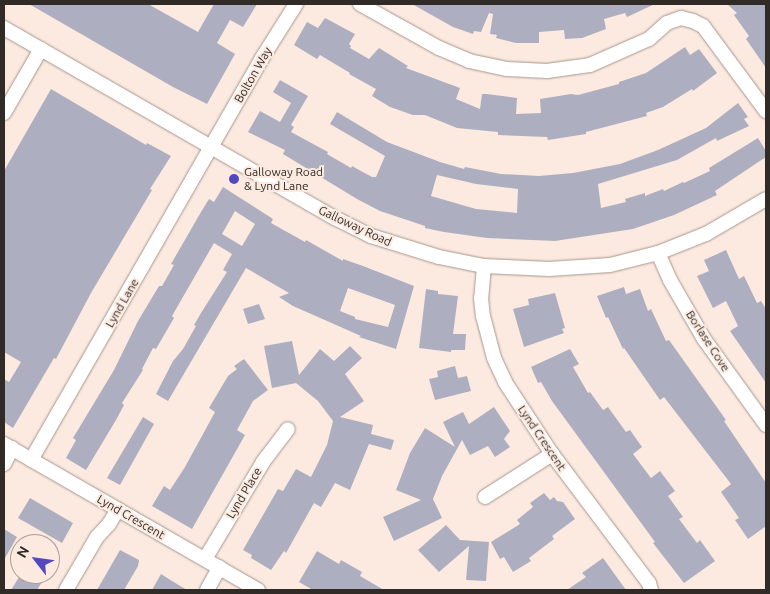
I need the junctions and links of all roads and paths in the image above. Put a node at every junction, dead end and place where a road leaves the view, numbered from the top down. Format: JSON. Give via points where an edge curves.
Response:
{"nodes":[{"id":1,"x":296,"y":4,"type":"edge"},
{"id":2,"x":360,"y":4,"type":"edge"},
{"id":3,"x":4,"y":28,"type":"edge"},
{"id":4,"x":41,"y":49,"type":"junction"},
{"id":5,"x":766,"y":111,"type":"edge"},
{"id":6,"x":4,"y":113,"type":"edge"},
{"id":7,"x":212,"y":146,"type":"junction"},
{"id":8,"x":766,"y":200,"type":"edge"},
{"id":9,"x":658,"y":253,"type":"junction"},
{"id":10,"x":484,"y":266,"type":"junction"},
{"id":11,"x":766,"y":425,"type":"edge"},
{"id":12,"x":288,"y":429,"type":"dead end"},
{"id":13,"x":8,"y":446,"type":"edge"},
{"id":14,"x":552,"y":454,"type":"junction"},
{"id":15,"x":32,"y":460,"type":"junction"},
{"id":16,"x":4,"y":464,"type":"edge"},
{"id":17,"x":485,"y":497,"type":"dead end"},
{"id":18,"x":118,"y":509,"type":"junction"},
{"id":19,"x":205,"y":559,"type":"junction"},
{"id":20,"x":220,"y":567,"type":"junction"},
{"id":21,"x":66,"y":590,"type":"edge"},
{"id":22,"x":207,"y":590,"type":"edge"},
{"id":23,"x":258,"y":590,"type":"edge"},
{"id":24,"x":651,"y":590,"type":"edge"}],
"edges":[{"from":1,"to":7,"type":"street","name":"Bolton Way"},
{"from":2,"to":5,"type":"street","via":[[439,48],[469,61],[507,70],[547,71],[590,64],[649,39],[666,23],[681,18],[693,21],[703,26]]},
{"from":3,"to":4,"type":"street","name":"Galloway Road"},
{"from":4,"to":6,"type":"street"},
{"from":4,"to":7,"type":"street","name":"Galloway Road"},
{"from":7,"to":10,"type":"street","name":"Galloway Road","via":[[371,236],[408,249]]},
{"from":7,"to":15,"type":"street","name":"Lynd Lane"},
{"from":8,"to":9,"type":"street","name":"Galloway Road","via":[[706,234]]},
{"from":9,"to":10,"type":"street","name":"Galloway Road","via":[[610,265],[574,268]]},
{"from":9,"to":11,"type":"street","name":"Borlase Cove","via":[[704,339]]},
{"from":10,"to":14,"type":"street","name":"Lynd Crescent","via":[[482,316],[494,358],[518,403]]},
{"from":12,"to":19,"type":"street","name":"Lynd Place","via":[[263,462]]},
{"from":13,"to":15,"type":"street","name":"Lynd Crescent"},
{"from":13,"to":16,"type":"street"},
{"from":14,"to":17,"type":"street"},
{"from":14,"to":24,"type":"street","name":"Lynd Crescent","via":[[649,583]]},
{"from":15,"to":18,"type":"street","name":"Lynd Crescent"},
{"from":18,"to":19,"type":"street","name":"Lynd Crescent"},
{"from":18,"to":21,"type":"street","via":[[110,524],[97,537]]},
{"from":19,"to":20,"type":"street","name":"Lynd Crescent"},
{"from":20,"to":22,"type":"street"},
{"from":20,"to":23,"type":"street","name":"Lynd Crescent"}]}
